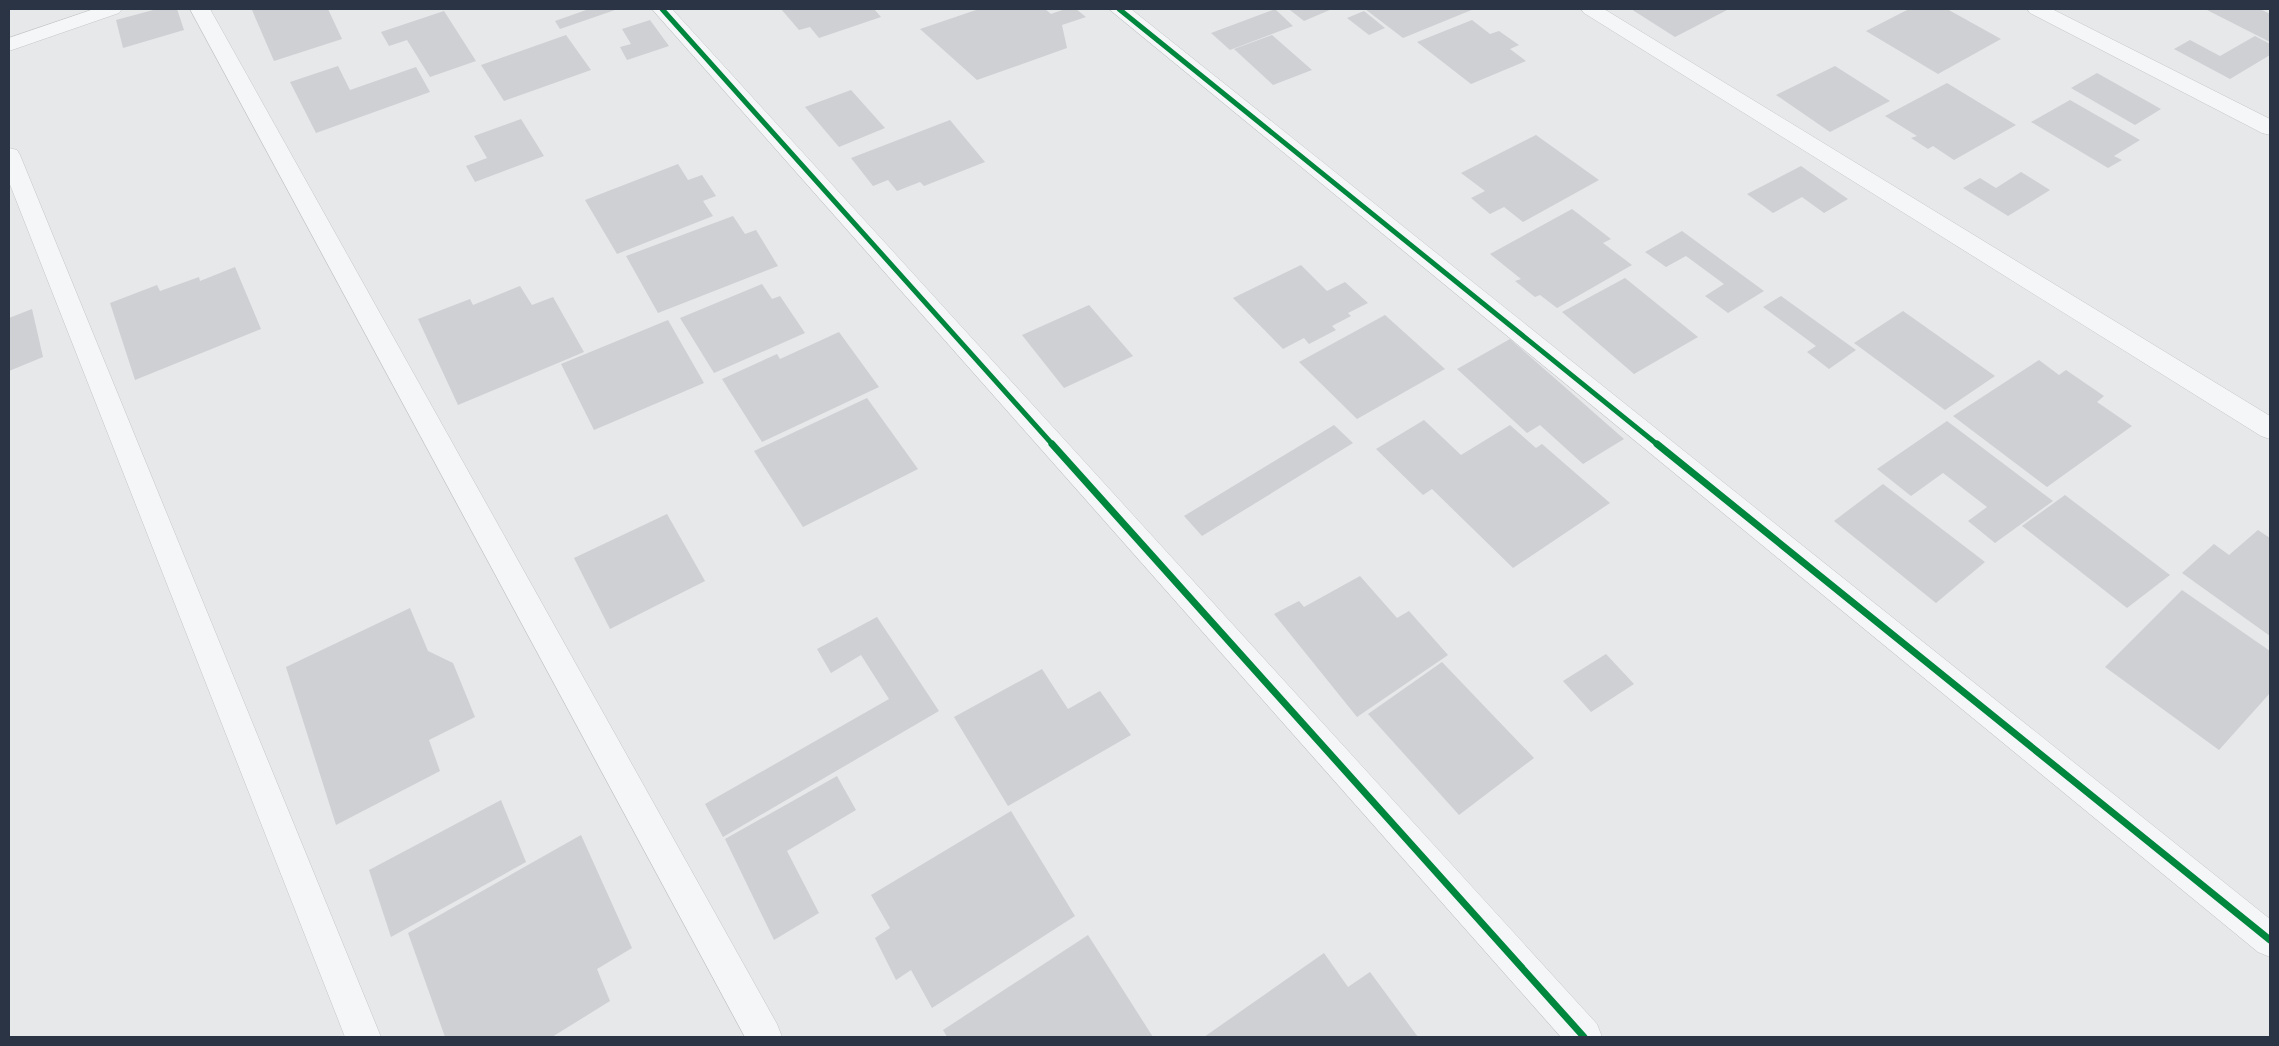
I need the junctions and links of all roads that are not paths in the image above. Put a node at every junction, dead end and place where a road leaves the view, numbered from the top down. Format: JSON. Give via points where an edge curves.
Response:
{"nodes":[{"id":1,"x":112,"y":9,"type":"edge"},
{"id":2,"x":200,"y":9,"type":"edge"},
{"id":3,"x":662,"y":9,"type":"edge"},
{"id":4,"x":1119,"y":9,"type":"edge"},
{"id":5,"x":1590,"y":9,"type":"edge"},
{"id":6,"x":2037,"y":9,"type":"edge"},
{"id":7,"x":9,"y":45,"type":"edge"},
{"id":8,"x":2270,"y":128,"type":"edge"},
{"id":9,"x":9,"y":155,"type":"edge"},
{"id":10,"x":2270,"y":429,"type":"edge"},
{"id":11,"x":2270,"y":940,"type":"edge"},
{"id":12,"x":364,"y":1037,"type":"edge"},
{"id":13,"x":764,"y":1037,"type":"edge"},
{"id":14,"x":1584,"y":1037,"type":"edge"}],
"edges":[{"from":1,"to":7,"type":"street"},
{"from":2,"to":13,"type":"street"},
{"from":3,"to":14,"type":"street"},
{"from":4,"to":11,"type":"street"},
{"from":5,"to":10,"type":"street"},
{"from":6,"to":8,"type":"street"},
{"from":9,"to":12,"type":"street"}]}
